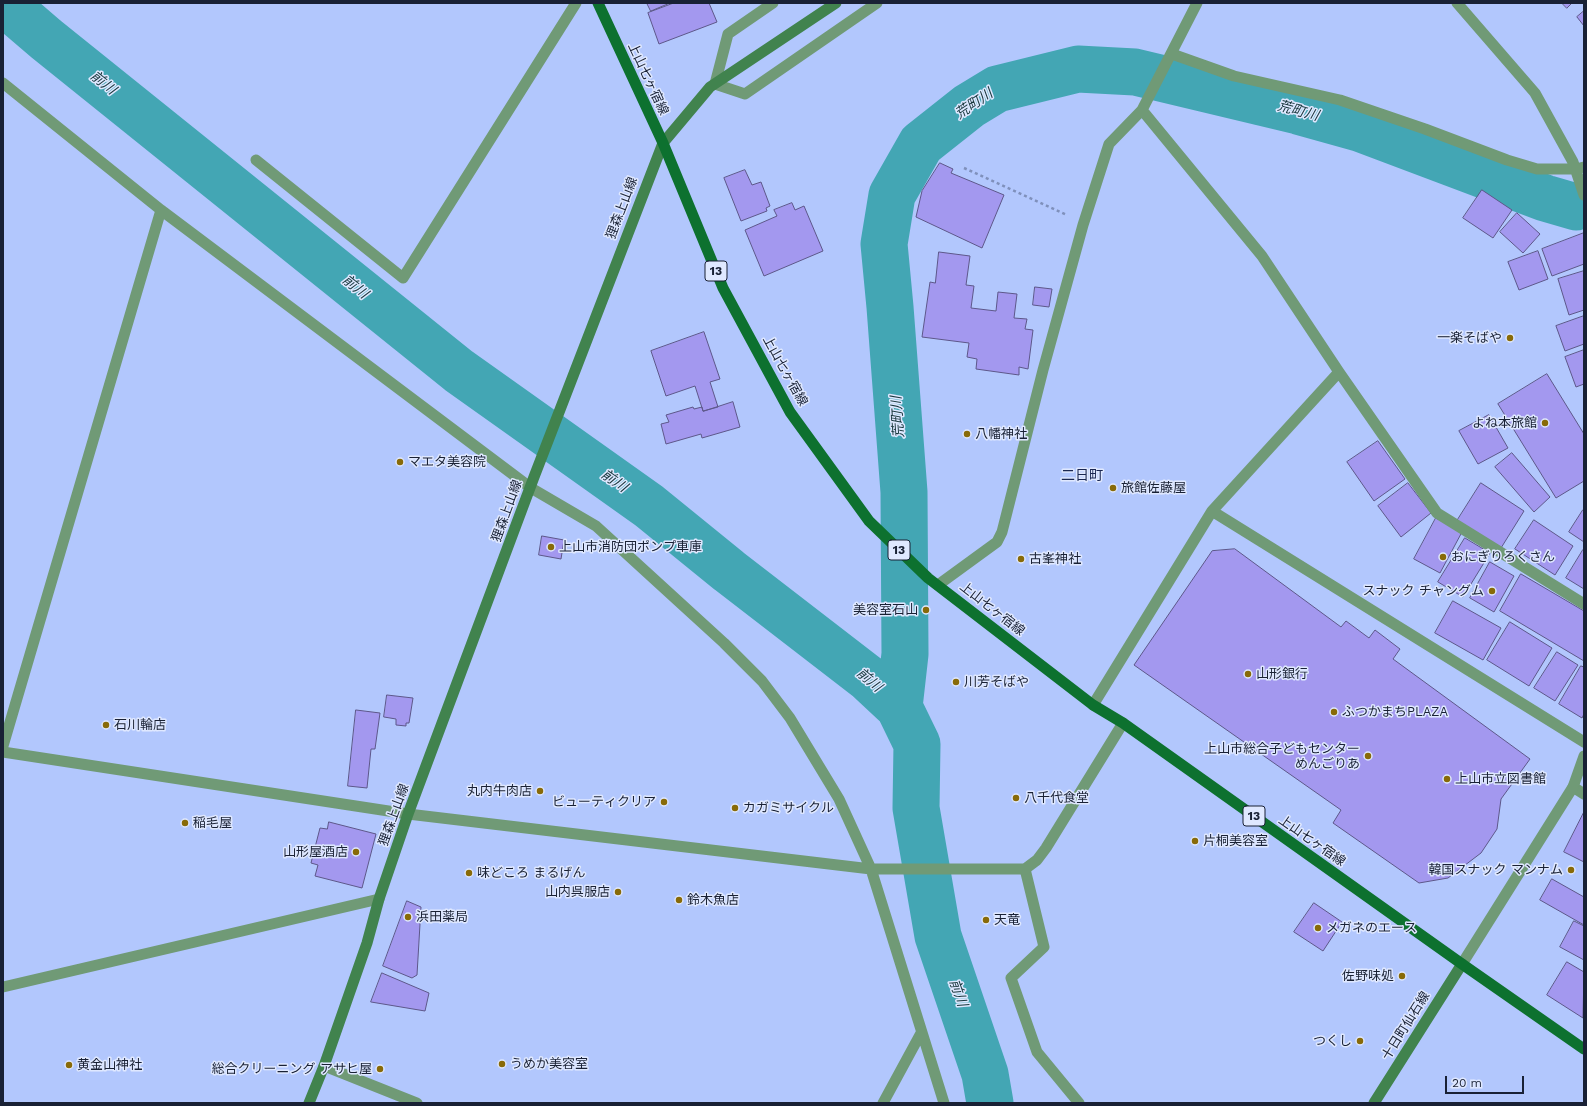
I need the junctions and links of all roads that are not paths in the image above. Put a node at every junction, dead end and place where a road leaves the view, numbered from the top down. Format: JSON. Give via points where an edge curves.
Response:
{"nodes":[{"id":1,"x":576,"y":3,"type":"edge"},
{"id":2,"x":598,"y":3,"type":"edge"},
{"id":3,"x":772,"y":3,"type":"edge"},
{"id":4,"x":836,"y":3,"type":"edge"},
{"id":5,"x":877,"y":3,"type":"edge"},
{"id":6,"x":1197,"y":3,"type":"edge"},
{"id":7,"x":1457,"y":3,"type":"edge"},
{"id":8,"x":1172,"y":54,"type":"junction"},
{"id":9,"x":3,"y":82,"type":"edge"},
{"id":10,"x":715,"y":84,"type":"junction"},
{"id":11,"x":1142,"y":110,"type":"junction"},
{"id":12,"x":662,"y":143,"type":"junction"},
{"id":13,"x":256,"y":160,"type":"dead end"},
{"id":14,"x":1580,"y":168,"type":"edge"},
{"id":15,"x":1584,"y":195,"type":"edge"},
{"id":16,"x":161,"y":210,"type":"junction"},
{"id":17,"x":1339,"y":372,"type":"junction"},
{"id":18,"x":531,"y":488,"type":"junction"},
{"id":19,"x":1212,"y":511,"type":"junction"},
{"id":20,"x":938,"y":585,"type":"junction"},
{"id":21,"x":1584,"y":604,"type":"edge"},
{"id":22,"x":1093,"y":705,"type":"junction"},
{"id":23,"x":1123,"y":723,"type":"junction"},
{"id":24,"x":1584,"y":742,"type":"edge"},
{"id":25,"x":3,"y":746,"type":"edge"},
{"id":26,"x":3,"y":752,"type":"edge"},
{"id":27,"x":1584,"y":756,"type":"edge"},
{"id":28,"x":1573,"y":787,"type":"junction"},
{"id":29,"x":1584,"y":794,"type":"edge"},
{"id":30,"x":408,"y":814,"type":"junction"},
{"id":31,"x":871,"y":869,"type":"junction"},
{"id":32,"x":1025,"y":869,"type":"junction"},
{"id":33,"x":379,"y":899,"type":"junction"},
{"id":34,"x":1462,"y":964,"type":"junction"},
{"id":35,"x":3,"y":987,"type":"edge"},
{"id":36,"x":921,"y":1033,"type":"junction"},
{"id":37,"x":1584,"y":1049,"type":"edge"},
{"id":38,"x":324,"y":1066,"type":"junction"},
{"id":39,"x":309,"y":1103,"type":"edge"},
{"id":40,"x":417,"y":1103,"type":"edge"},
{"id":41,"x":883,"y":1103,"type":"edge"},
{"id":42,"x":944,"y":1103,"type":"edge"},
{"id":43,"x":1079,"y":1103,"type":"edge"},
{"id":44,"x":1374,"y":1103,"type":"edge"}],
"edges":[{"from":1,"to":13,"type":"street","via":[[403,278]]},
{"from":2,"to":12,"type":"main road","name":"上山七ヶ宿線","number":"13"},
{"from":3,"to":10,"type":"street","via":[[728,34]]},
{"from":4,"to":10,"type":"main road","name":"狸森上山線"},
{"from":5,"to":10,"type":"street","via":[[744,94]]},
{"from":6,"to":8,"type":"street"},
{"from":7,"to":14,"type":"street","via":[[1535,93],[1573,162]]},
{"from":8,"to":11,"type":"street"},
{"from":8,"to":14,"type":"street","via":[[1234,76],[1340,100],[1538,169]]},
{"from":9,"to":16,"type":"street"},
{"from":10,"to":12,"type":"main road","name":"狸森上山線"},
{"from":11,"to":17,"type":"street","via":[[1262,256]]},
{"from":11,"to":20,"type":"street","via":[[1109,144],[1043,370],[1002,532],[997,542]]},
{"from":12,"to":18,"type":"main road","name":"狸森上山線"},
{"from":12,"to":20,"type":"main road","name":"上山七ヶ宿線","number":"13","via":[[723,288],[790,412],[869,521]]},
{"from":14,"to":15,"type":"street","via":[[1580,182]]},
{"from":16,"to":18,"type":"street"},
{"from":16,"to":25,"type":"street"},
{"from":17,"to":19,"type":"street"},
{"from":17,"to":21,"type":"street","via":[[1437,513]]},
{"from":18,"to":30,"type":"main road","name":"狸森上山線"},
{"from":18,"to":31,"type":"street","via":[[596,526],[762,681],[790,718],[839,799]]},
{"from":19,"to":22,"type":"street"},
{"from":19,"to":24,"type":"street"},
{"from":20,"to":22,"type":"main road","name":"上山七ヶ宿線","number":"13"},
{"from":22,"to":23,"type":"main road","name":"上山七ヶ宿線","number":"13"},
{"from":23,"to":32,"type":"street","via":[[1046,848],[1037,860]]},
{"from":23,"to":34,"type":"main road","name":"上山七ヶ宿線","number":"13"},
{"from":26,"to":30,"type":"street"},
{"from":27,"to":28,"type":"street"},
{"from":28,"to":29,"type":"street"},
{"from":28,"to":34,"type":"street"},
{"from":30,"to":31,"type":"street"},
{"from":30,"to":33,"type":"main road","name":"狸森上山線"},
{"from":31,"to":32,"type":"street"},
{"from":31,"to":36,"type":"street"},
{"from":32,"to":43,"type":"street","via":[[1044,947],[1011,978],[1038,1052]]},
{"from":33,"to":35,"type":"street"},
{"from":33,"to":38,"type":"main road","name":"狸森上山線","via":[[367,943]]},
{"from":34,"to":37,"type":"main road","name":"上山七ヶ宿線","number":"13"},
{"from":34,"to":44,"type":"main road","name":"十日町仙石線"},
{"from":36,"to":41,"type":"street"},
{"from":36,"to":42,"type":"street"},
{"from":38,"to":39,"type":"main road","name":"狸森上山線"},
{"from":38,"to":40,"type":"street"}]}
